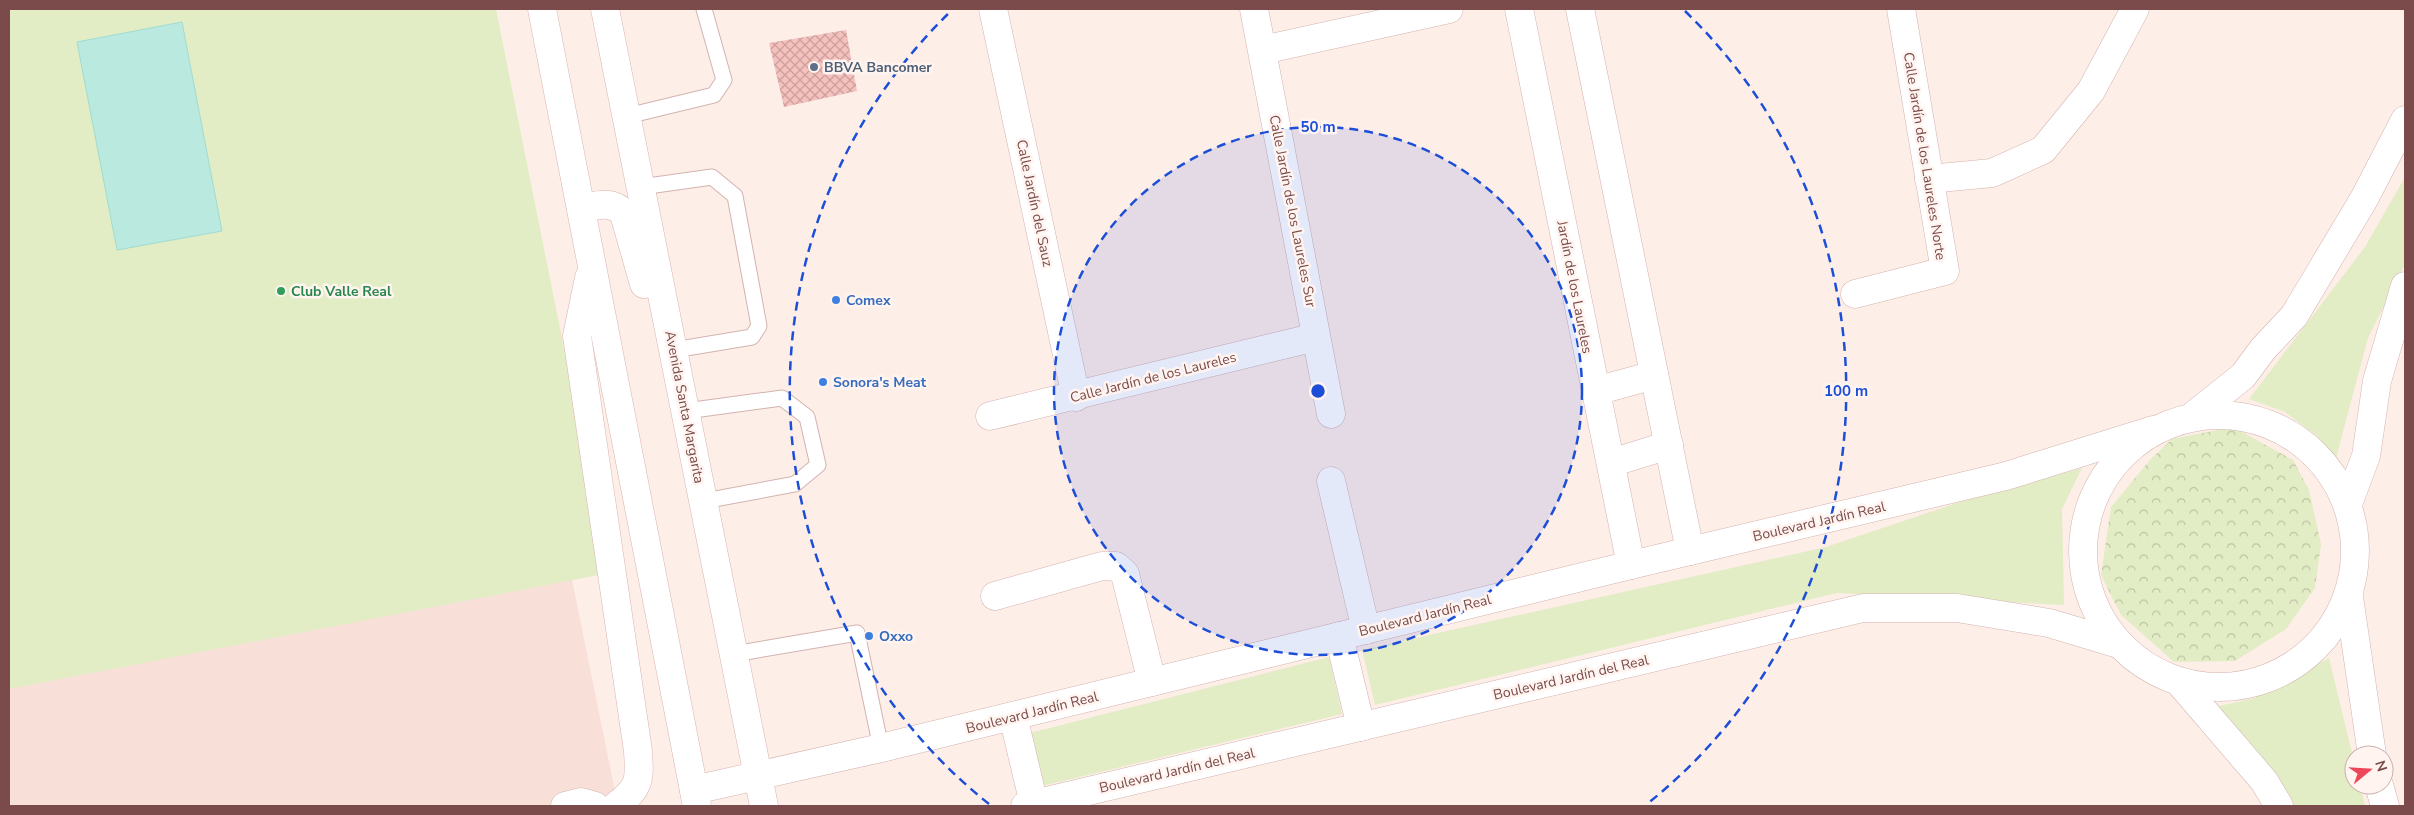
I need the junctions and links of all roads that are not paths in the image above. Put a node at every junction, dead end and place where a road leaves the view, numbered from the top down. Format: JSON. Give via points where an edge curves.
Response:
{"nodes":[{"id":1,"x":542,"y":9,"type":"edge"},
{"id":2,"x":605,"y":9,"type":"edge"},
{"id":3,"x":704,"y":9,"type":"edge"},
{"id":4,"x":993,"y":9,"type":"edge"},
{"id":5,"x":1254,"y":9,"type":"edge"},
{"id":6,"x":1448,"y":9,"type":"edge"},
{"id":7,"x":1519,"y":9,"type":"edge"},
{"id":8,"x":1580,"y":9,"type":"edge"},
{"id":9,"x":1902,"y":9,"type":"edge"},
{"id":10,"x":2135,"y":9,"type":"edge"},
{"id":11,"x":1263,"y":50,"type":"junction"},
{"id":12,"x":627,"y":116,"type":"junction"},
{"id":13,"x":2405,"y":120,"type":"edge"},
{"id":14,"x":1929,"y":179,"type":"junction"},
{"id":15,"x":641,"y":187,"type":"junction"},
{"id":16,"x":581,"y":208,"type":"junction"},
{"id":17,"x":592,"y":265,"type":"junction"},
{"id":18,"x":2405,"y":286,"type":"edge"},
{"id":19,"x":1855,"y":294,"type":"dead end"},
{"id":20,"x":1316,"y":337,"type":"junction"},
{"id":21,"x":674,"y":350,"type":"junction"},
{"id":22,"x":1654,"y":375,"type":"junction"},
{"id":23,"x":1596,"y":391,"type":"junction"},
{"id":24,"x":1076,"y":397,"type":"junction"},
{"id":25,"x":686,"y":411,"type":"junction"},
{"id":26,"x":1331,"y":414,"type":"dead end"},
{"id":27,"x":2194,"y":415,"type":"junction"},
{"id":28,"x":990,"y":416,"type":"dead end"},
{"id":29,"x":2153,"y":430,"type":"junction"},
{"id":30,"x":1669,"y":445,"type":"junction"},
{"id":31,"x":1611,"y":463,"type":"junction"},
{"id":32,"x":1331,"y":481,"type":"dead end"},
{"id":33,"x":704,"y":501,"type":"junction"},
{"id":34,"x":2348,"y":504,"type":"junction"},
{"id":35,"x":1690,"y":551,"type":"junction"},
{"id":36,"x":1631,"y":565,"type":"junction"},
{"id":37,"x":995,"y":596,"type":"dead end"},
{"id":38,"x":2349,"y":597,"type":"junction"},
{"id":39,"x":1366,"y":630,"type":"junction"},
{"id":40,"x":1339,"y":636,"type":"junction"},
{"id":41,"x":2119,"y":644,"type":"junction"},
{"id":42,"x":734,"y":654,"type":"junction"},
{"id":43,"x":1152,"y":682,"type":"junction"},
{"id":44,"x":2179,"y":682,"type":"junction"},
{"id":45,"x":1013,"y":716,"type":"junction"},
{"id":46,"x":1361,"y":727,"type":"junction"},
{"id":47,"x":2371,"y":745,"type":"edge"},
{"id":48,"x":881,"y":748,"type":"junction"},
{"id":49,"x":758,"y":777,"type":"junction"},
{"id":50,"x":695,"y":798,"type":"edge"},
{"id":51,"x":1030,"y":805,"type":"edge"},
{"id":52,"x":565,"y":806,"type":"edge"},
{"id":53,"x":595,"y":806,"type":"edge"},
{"id":54,"x":616,"y":806,"type":"edge"},
{"id":55,"x":764,"y":806,"type":"edge"},
{"id":56,"x":2279,"y":806,"type":"edge"}],
"edges":[{"from":1,"to":16,"type":"street"},
{"from":2,"to":12,"type":"street","name":"Avenida Santa Margarita"},
{"from":3,"to":12,"type":"lane","via":[[724,80],[714,95]]},
{"from":4,"to":24,"type":"street","name":"Calle Jardín del Sauz"},
{"from":5,"to":11,"type":"street","name":"Calle Jardín de los Laureles Sur"},
{"from":6,"to":11,"type":"street"},
{"from":7,"to":23,"type":"street","name":"Jardín de los Laureles"},
{"from":8,"to":22,"type":"street"},
{"from":9,"to":14,"type":"street","name":"Calle Jardín de los Laureles Norte"},
{"from":10,"to":14,"type":"street","via":[[2091,91],[2043,150],[1992,173]]},
{"from":11,"to":20,"type":"street","name":"Calle Jardín de los Laureles Sur"},
{"from":12,"to":15,"type":"street","name":"Avenida Santa Margarita"},
{"from":13,"to":27,"type":"street","via":[[2364,199],[2294,316],[2243,376]]},
{"from":14,"to":19,"type":"street","name":"Calle Jardín de los Laureles Norte","via":[[1944,271]]},
{"from":15,"to":21,"type":"street","name":"Avenida Santa Margarita"},
{"from":15,"to":21,"type":"lane","via":[[712,177],[735,196],[759,326],[752,338]]},
{"from":16,"to":17,"type":"street"},
{"from":16,"to":21,"type":"street","via":[[614,204],[624,214],[661,338]]},
{"from":17,"to":50,"type":"street"},
{"from":17,"to":54,"type":"street","via":[[577,336],[640,776],[632,793]]},
{"from":18,"to":34,"type":"street","via":[[2377,381],[2366,456]]},
{"from":20,"to":24,"type":"street","name":"Calle Jardín de los Laureles"},
{"from":20,"to":26,"type":"street","name":"Calle Jardín de los Laureles Sur"},
{"from":21,"to":25,"type":"street","name":"Avenida Santa Margarita"},
{"from":22,"to":23,"type":"street"},
{"from":22,"to":30,"type":"street"},
{"from":23,"to":31,"type":"street","name":"Jardín de los Laureles"},
{"from":24,"to":28,"type":"street","name":"Calle Jardín de los Laureles"},
{"from":25,"to":33,"type":"street","name":"Avenida Santa Margarita"},
{"from":25,"to":33,"type":"lane","via":[[782,398],[807,417],[818,465],[795,484]]},
{"from":27,"to":29,"type":"street"},
{"from":27,"to":34,"type":"street","via":[[2242,415],[2287,431],[2324,462]]},
{"from":29,"to":35,"type":"street","name":"Boulevard Jardín Real","via":[[2006,476]]},
{"from":29,"to":41,"type":"street","via":[[2131,445],[2106,472],[2090,506],[2083,542],[2086,579],[2098,614]]},
{"from":30,"to":31,"type":"street"},
{"from":30,"to":35,"type":"street"},
{"from":31,"to":36,"type":"street","name":"Jardín de los Laureles"},
{"from":32,"to":39,"type":"street"},
{"from":33,"to":42,"type":"street","name":"Avenida Santa Margarita"},
{"from":34,"to":38,"type":"street","via":[[2356,550]]},
{"from":35,"to":36,"type":"street","name":"Boulevard Jardín Real"},
{"from":36,"to":39,"type":"street","name":"Boulevard Jardín Real"},
{"from":37,"to":43,"type":"street","via":[[1102,566],[1116,566],[1125,574]]},
{"from":38,"to":44,"type":"street","via":[[2329,634],[2299,663],[2262,682],[2220,688]]},
{"from":38,"to":47,"type":"street"},
{"from":39,"to":40,"type":"street","name":"Boulevard Jardín Real"},
{"from":40,"to":43,"type":"street","name":"Boulevard Jardín Real"},
{"from":40,"to":46,"type":"street"},
{"from":41,"to":44,"type":"street","via":[[2147,667]]},
{"from":41,"to":46,"type":"street","name":"Boulevard Jardín del Real","via":[[2049,623],[1957,608],[1863,608]]},
{"from":42,"to":48,"type":"lane","via":[[857,634]]},
{"from":42,"to":49,"type":"street","name":"Avenida Santa Margarita"},
{"from":43,"to":45,"type":"street","name":"Boulevard Jardín Real"},
{"from":44,"to":56,"type":"street","via":[[2264,781]]},
{"from":45,"to":48,"type":"street","name":"Boulevard Jardín Real"},
{"from":45,"to":51,"type":"street"},
{"from":46,"to":51,"type":"street","name":"Boulevard Jardín del Real"},
{"from":48,"to":49,"type":"street","name":"Boulevard Jardín Real"},
{"from":49,"to":50,"type":"street","name":"Boulevard Jardín Real"},
{"from":49,"to":55,"type":"street","name":"Avenida Santa Margarita"},
{"from":52,"to":53,"type":"street","via":[[581,802]]}]}
